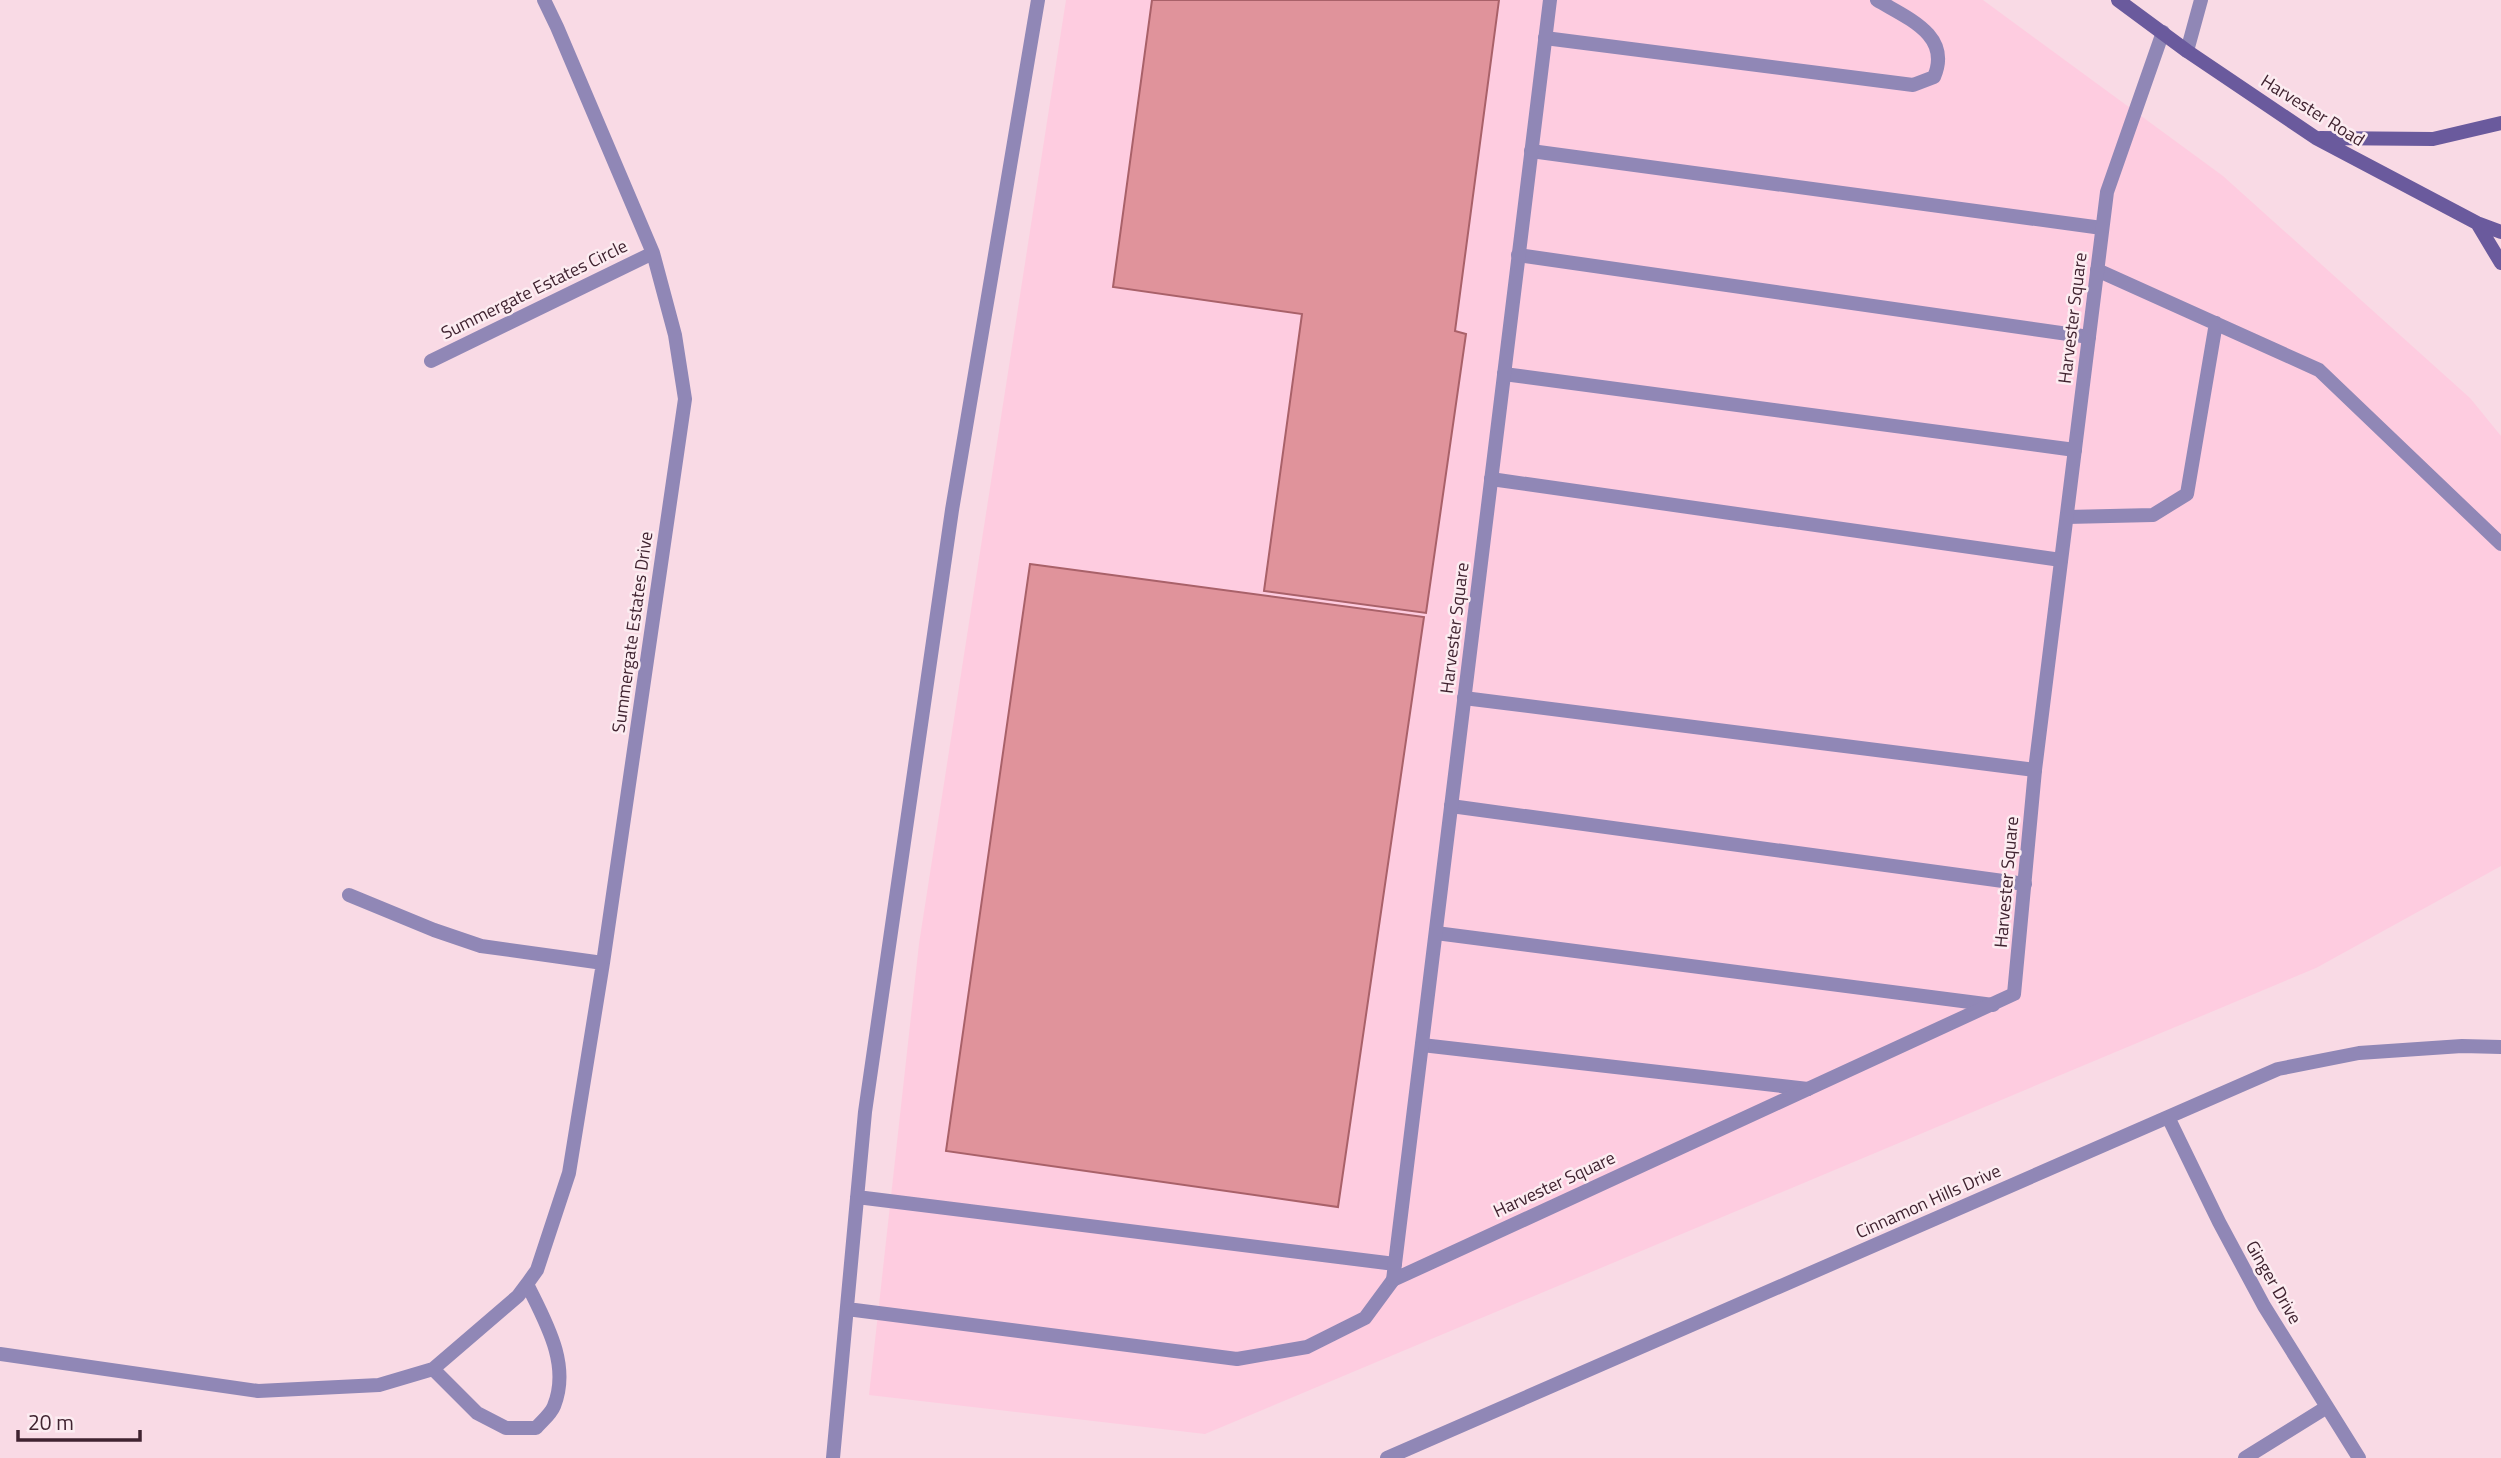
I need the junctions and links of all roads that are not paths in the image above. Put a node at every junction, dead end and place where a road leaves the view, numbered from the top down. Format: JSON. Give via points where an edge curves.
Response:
{"nodes":[{"id":1,"x":544,"y":0,"type":"edge"},
{"id":2,"x":1038,"y":0,"type":"edge"},
{"id":3,"x":1550,"y":0,"type":"edge"},
{"id":4,"x":1877,"y":0,"type":"edge"},
{"id":5,"x":2118,"y":0,"type":"edge"},
{"id":6,"x":2202,"y":0,"type":"edge"},
{"id":7,"x":2163,"y":32,"type":"junction"},
{"id":8,"x":1545,"y":38,"type":"junction"},
{"id":9,"x":2187,"y":51,"type":"junction"},
{"id":10,"x":2501,"y":123,"type":"edge"},
{"id":11,"x":2316,"y":138,"type":"junction"},
{"id":12,"x":1531,"y":152,"type":"junction"},
{"id":13,"x":2477,"y":223,"type":"junction"},
{"id":14,"x":2102,"y":228,"type":"junction"},
{"id":15,"x":2501,"y":232,"type":"edge"},
{"id":16,"x":653,"y":253,"type":"junction"},
{"id":17,"x":1518,"y":255,"type":"junction"},
{"id":18,"x":2501,"y":263,"type":"edge"},
{"id":19,"x":2097,"y":270,"type":"junction"},
{"id":20,"x":2216,"y":323,"type":"junction"},
{"id":21,"x":2089,"y":337,"type":"junction"},
{"id":22,"x":431,"y":360,"type":"dead end"},
{"id":23,"x":1504,"y":374,"type":"junction"},
{"id":24,"x":2075,"y":450,"type":"junction"},
{"id":25,"x":1491,"y":480,"type":"junction"},
{"id":26,"x":2067,"y":517,"type":"junction"},
{"id":27,"x":2501,"y":544,"type":"edge"},
{"id":28,"x":2062,"y":560,"type":"junction"},
{"id":29,"x":1464,"y":698,"type":"junction"},
{"id":30,"x":2035,"y":770,"type":"junction"},
{"id":31,"x":1451,"y":806,"type":"junction"},
{"id":32,"x":2025,"y":884,"type":"junction"},
{"id":33,"x":349,"y":895,"type":"dead end"},
{"id":34,"x":1436,"y":933,"type":"junction"},
{"id":35,"x":603,"y":963,"type":"junction"},
{"id":36,"x":1993,"y":1004,"type":"junction"},
{"id":37,"x":1422,"y":1045,"type":"junction"},
{"id":38,"x":2501,"y":1047,"type":"edge"},
{"id":39,"x":1808,"y":1089,"type":"junction"},
{"id":40,"x":2168,"y":1117,"type":"junction"},
{"id":41,"x":857,"y":1197,"type":"junction"},
{"id":42,"x":1395,"y":1264,"type":"junction"},
{"id":43,"x":1393,"y":1280,"type":"junction"},
{"id":44,"x":527,"y":1284,"type":"junction"},
{"id":45,"x":847,"y":1309,"type":"junction"},
{"id":46,"x":0,"y":1354,"type":"edge"},
{"id":47,"x":433,"y":1369,"type":"junction"},
{"id":48,"x":2327,"y":1407,"type":"junction"},
{"id":49,"x":833,"y":1458,"type":"edge"},
{"id":50,"x":1387,"y":1458,"type":"edge"},
{"id":51,"x":2245,"y":1458,"type":"edge"},
{"id":52,"x":2359,"y":1458,"type":"edge"}],
"edges":[{"from":1,"to":16,"type":"street","name":"Summergate Estates Drive"},
{"from":2,"to":41,"type":"street","via":[[950,524],[865,1112]]},
{"from":3,"to":8,"type":"street","name":"Harvester Square"},
{"from":4,"to":8,"type":"street","via":[[1936,41],[1934,77],[1913,85]]},
{"from":5,"to":7,"type":"main road","name":"Harvester Road"},
{"from":6,"to":9,"type":"street"},
{"from":7,"to":9,"type":"main road","name":"Harvester Road"},
{"from":7,"to":14,"type":"street","name":"Harvester Square","via":[[2107,192]]},
{"from":8,"to":12,"type":"street","name":"Harvester Square"},
{"from":9,"to":11,"type":"main road","name":"Harvester Road"},
{"from":10,"to":11,"type":"main road","via":[[2433,139]]},
{"from":11,"to":13,"type":"main road","name":"Harvester Road"},
{"from":12,"to":14,"type":"street"},
{"from":12,"to":17,"type":"street","name":"Harvester Square"},
{"from":13,"to":15,"type":"main road","name":"Harvester Road"},
{"from":13,"to":18,"type":"main road"},
{"from":14,"to":19,"type":"street","name":"Harvester Square"},
{"from":16,"to":22,"type":"street","name":"Summergate Estates Circle"},
{"from":16,"to":35,"type":"street","name":"Summergate Estates Drive","via":[[675,335],[685,399]]},
{"from":17,"to":21,"type":"street"},
{"from":17,"to":23,"type":"street","name":"Harvester Square"},
{"from":19,"to":20,"type":"street"},
{"from":19,"to":21,"type":"street","name":"Harvester Square"},
{"from":20,"to":26,"type":"street","via":[[2187,494],[2153,515]]},
{"from":20,"to":27,"type":"street","via":[[2319,370]]},
{"from":21,"to":24,"type":"street","name":"Harvester Square"},
{"from":23,"to":24,"type":"street"},
{"from":23,"to":25,"type":"street","name":"Harvester Square"},
{"from":24,"to":26,"type":"street","name":"Harvester Square"},
{"from":25,"to":28,"type":"street"},
{"from":25,"to":29,"type":"street","name":"Harvester Square"},
{"from":26,"to":28,"type":"street","name":"Harvester Square"},
{"from":28,"to":30,"type":"street","name":"Harvester Square"},
{"from":29,"to":30,"type":"street"},
{"from":29,"to":31,"type":"street","name":"Harvester Square"},
{"from":30,"to":32,"type":"street","name":"Harvester Square"},
{"from":31,"to":32,"type":"street"},
{"from":31,"to":34,"type":"street","name":"Harvester Square"},
{"from":32,"to":36,"type":"street","name":"Harvester Square","via":[[2014,995]]},
{"from":33,"to":35,"type":"street","via":[[481,946]]},
{"from":34,"to":36,"type":"street"},
{"from":34,"to":37,"type":"street","name":"Harvester Square"},
{"from":35,"to":44,"type":"street","name":"Summergate Estates Drive","via":[[569,1173],[537,1270]]},
{"from":36,"to":39,"type":"street","name":"Harvester Square"},
{"from":37,"to":39,"type":"street"},
{"from":37,"to":42,"type":"street","name":"Harvester Square"},
{"from":38,"to":40,"type":"street","name":"Cinnamon Hills Drive","via":[[2359,1053],[2278,1069]]},
{"from":39,"to":43,"type":"street","name":"Harvester Square"},
{"from":40,"to":48,"type":"street","name":"Ginger Drive","via":[[2245,1270]]},
{"from":40,"to":50,"type":"street","name":"Cinnamon Hills Drive"},
{"from":41,"to":42,"type":"street"},
{"from":41,"to":45,"type":"street"},
{"from":42,"to":43,"type":"street","name":"Harvester Square"},
{"from":43,"to":45,"type":"street","via":[[1365,1318],[1307,1346],[1237,1359]]},
{"from":44,"to":47,"type":"street","name":"Summergate Estates Drive"},
{"from":44,"to":47,"type":"street","via":[[553,1338],[561,1378],[554,1408],[537,1428],[506,1428],[477,1413]]},
{"from":45,"to":49,"type":"street"},
{"from":46,"to":47,"type":"street","name":"Summergate Estates Drive","via":[[258,1391],[379,1385]]},
{"from":48,"to":51,"type":"street"},
{"from":48,"to":52,"type":"street","name":"Ginger Drive"}]}
